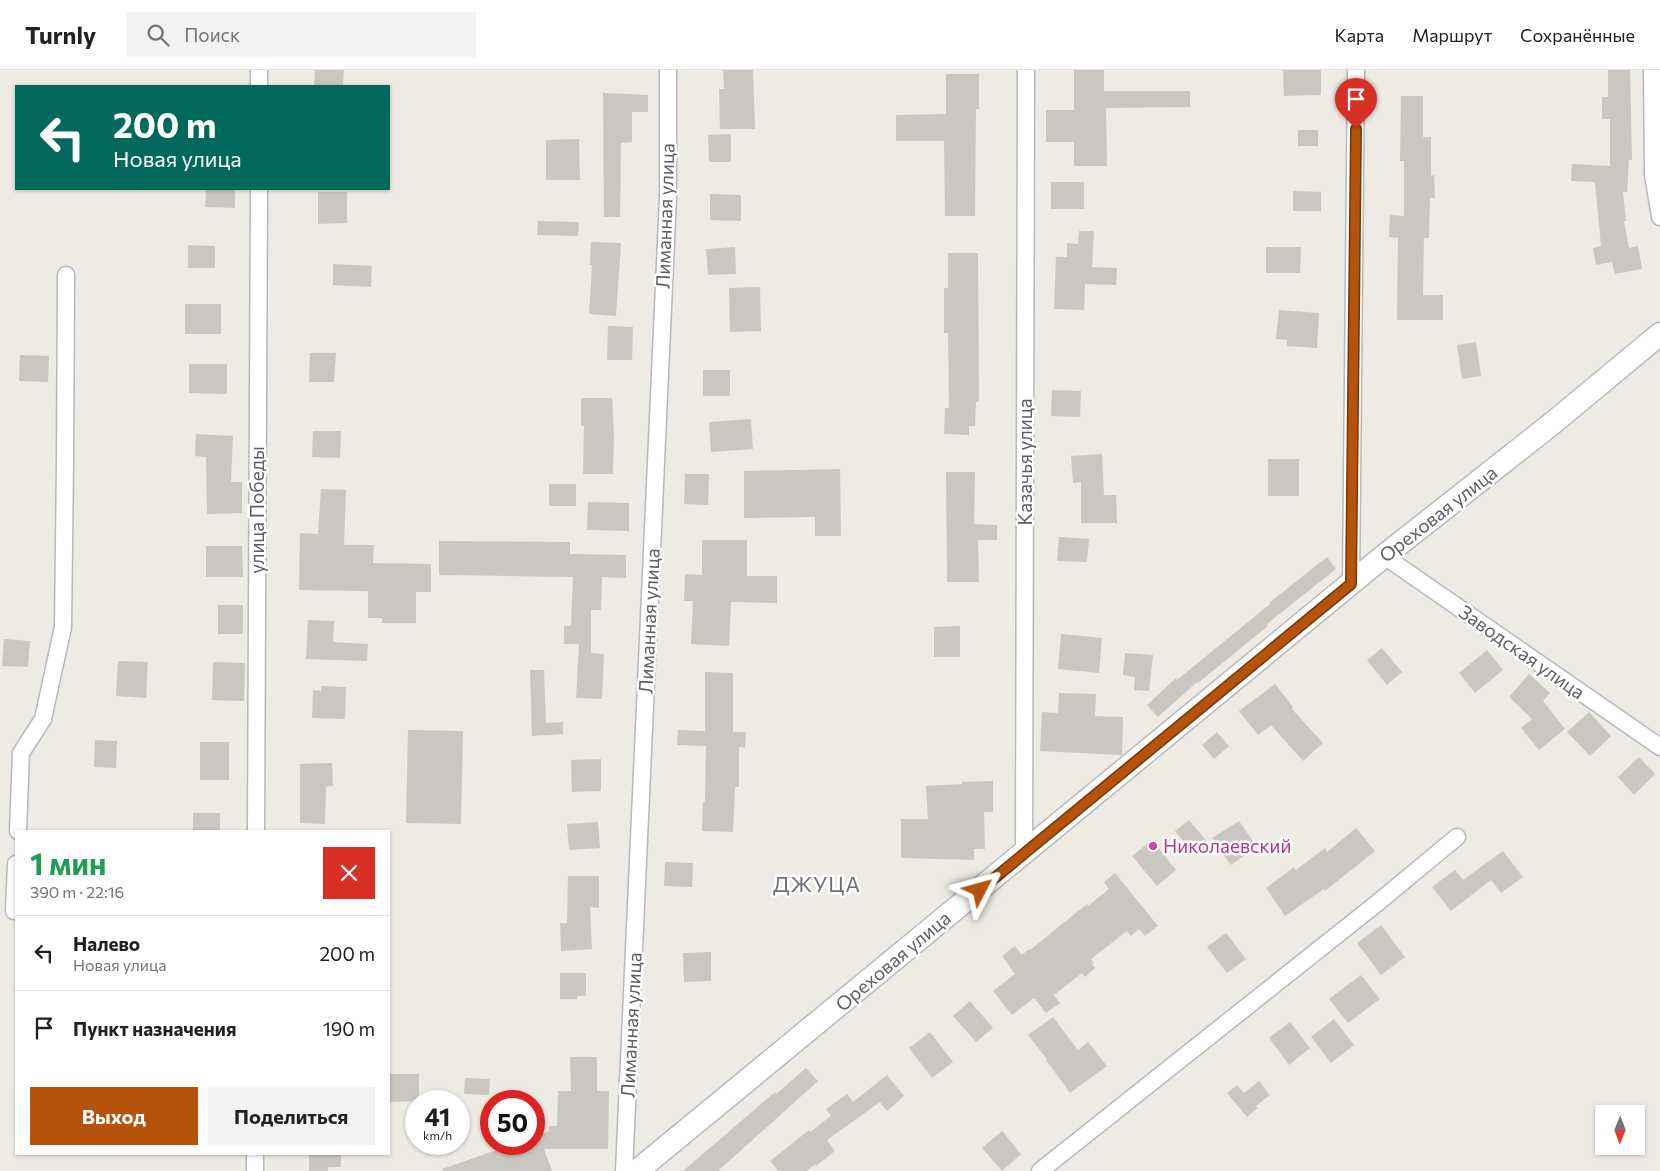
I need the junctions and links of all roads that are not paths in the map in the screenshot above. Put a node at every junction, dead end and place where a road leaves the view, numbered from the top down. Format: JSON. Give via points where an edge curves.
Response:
{"nodes":[{"id":1,"x":259,"y":70,"type":"edge"},
{"id":2,"x":668,"y":70,"type":"edge"},
{"id":3,"x":1026,"y":70,"type":"edge"},
{"id":4,"x":1356,"y":70,"type":"edge"},
{"id":5,"x":1652,"y":70,"type":"edge"},
{"id":6,"x":259,"y":85,"type":"edge"},
{"id":7,"x":259,"y":190,"type":"edge"},
{"id":8,"x":1660,"y":217,"type":"edge"},
{"id":9,"x":66,"y":276,"type":"dead end"},
{"id":10,"x":1660,"y":334,"type":"edge"},
{"id":11,"x":1384,"y":556,"type":"junction"},
{"id":12,"x":1351,"y":584,"type":"junction"},
{"id":13,"x":1660,"y":746,"type":"edge"},
{"id":14,"x":18,"y":830,"type":"edge"},
{"id":15,"x":256,"y":830,"type":"edge"},
{"id":16,"x":1457,"y":837,"type":"dead end"},
{"id":17,"x":1024,"y":853,"type":"junction"},
{"id":18,"x":15,"y":887,"type":"edge"},
{"id":19,"x":14,"y":910,"type":"dead end"},
{"id":20,"x":255,"y":1155,"type":"edge"},
{"id":21,"x":255,"y":1171,"type":"edge"},
{"id":22,"x":624,"y":1171,"type":"edge"},
{"id":23,"x":637,"y":1171,"type":"edge"},
{"id":24,"x":1040,"y":1171,"type":"edge"}],
"edges":[{"from":1,"to":6,"type":"street"},
{"from":2,"to":22,"type":"street","name":"Лиманная улица","via":[[668,197]]},
{"from":3,"to":17,"type":"street","name":"Казачья улица"},
{"from":4,"to":12,"type":"street"},
{"from":5,"to":8,"type":"street","via":[[1653,175]]},
{"from":7,"to":15,"type":"street","name":"улица Победы"},
{"from":9,"to":14,"type":"street","via":[[63,627],[42,719],[21,753]]},
{"from":10,"to":11,"type":"main road","name":"Ореховая улица"},
{"from":11,"to":12,"type":"main road","name":"Ореховая улица"},
{"from":11,"to":13,"type":"street","name":"Заводская улица"},
{"from":12,"to":17,"type":"main road","name":"Ореховая улица"},
{"from":16,"to":24,"type":"street"},
{"from":17,"to":23,"type":"main road","name":"Ореховая улица"},
{"from":18,"to":19,"type":"street"},
{"from":20,"to":21,"type":"street"}]}
